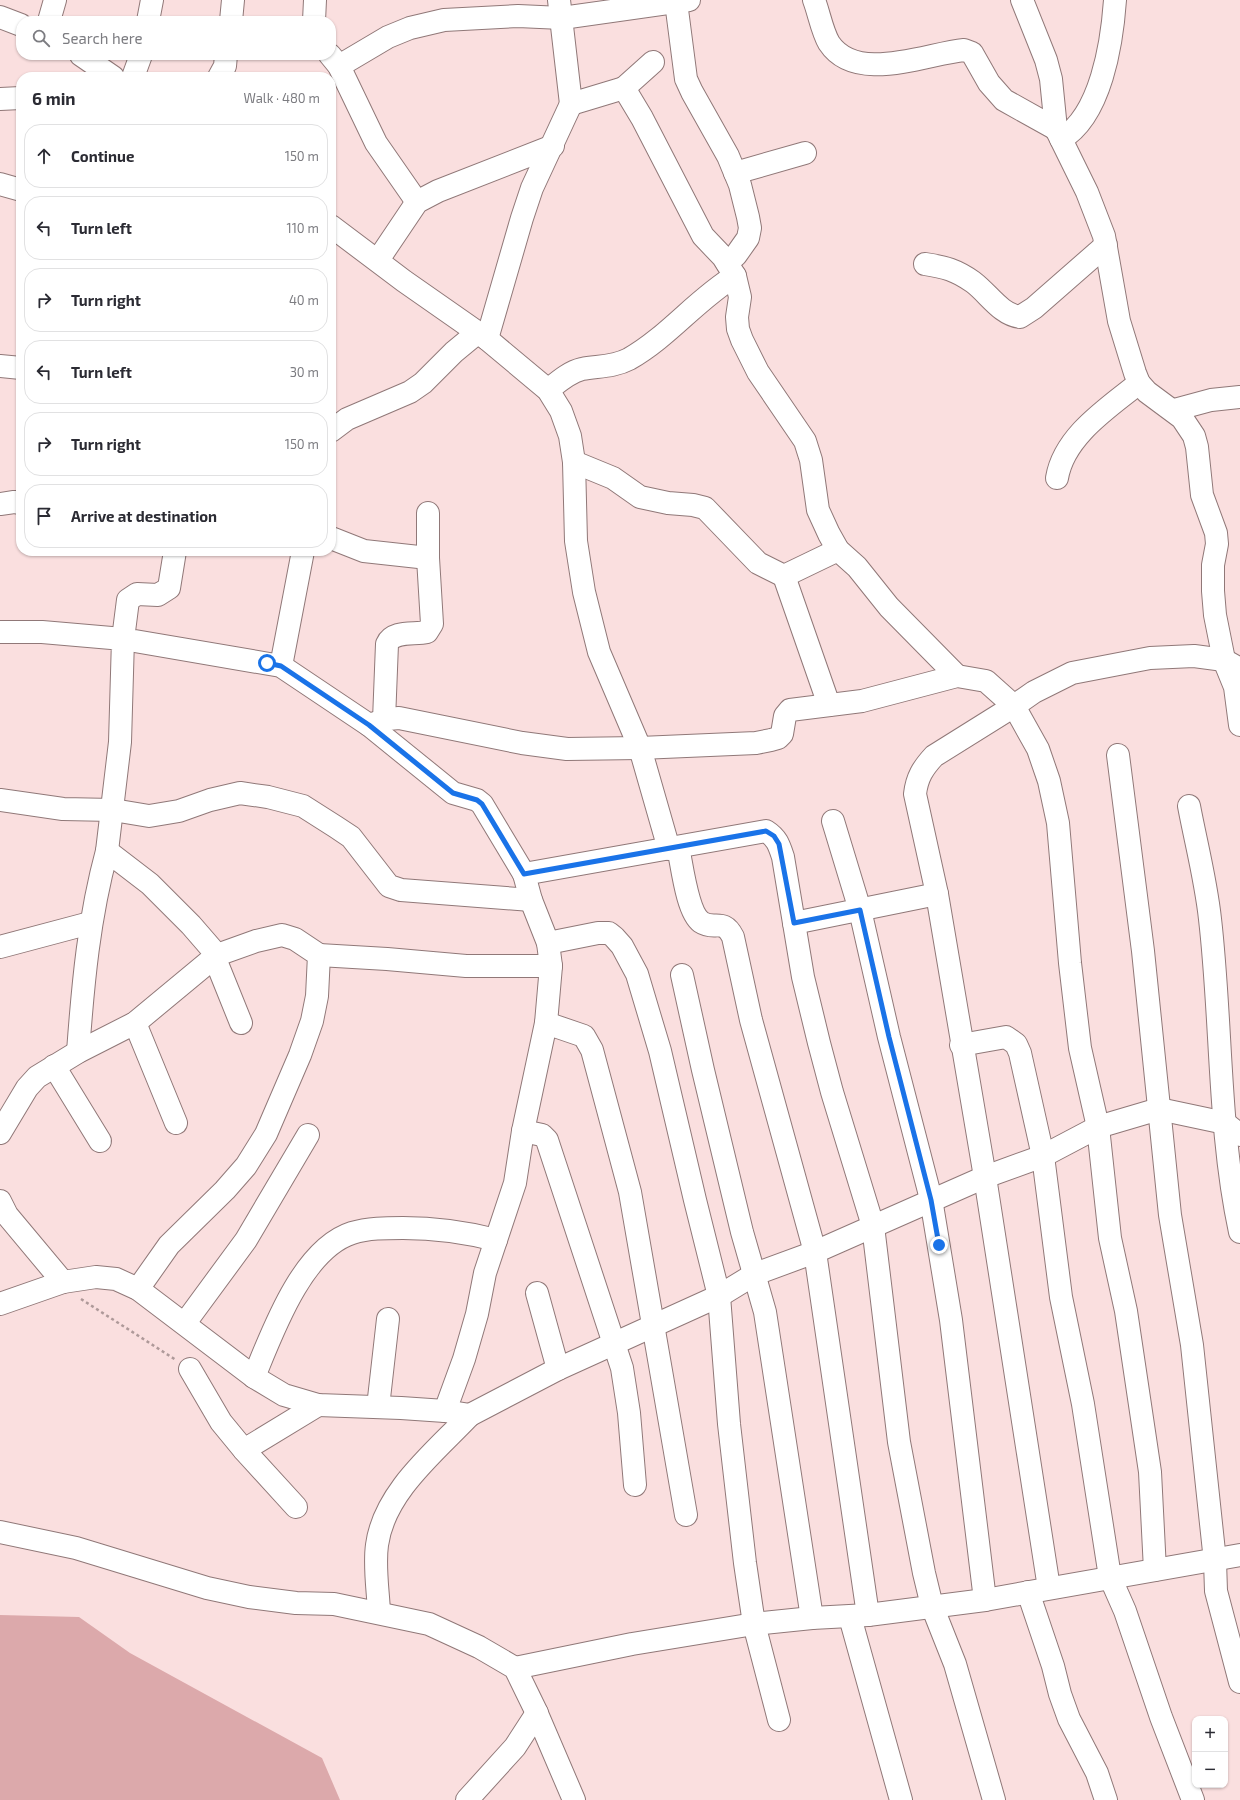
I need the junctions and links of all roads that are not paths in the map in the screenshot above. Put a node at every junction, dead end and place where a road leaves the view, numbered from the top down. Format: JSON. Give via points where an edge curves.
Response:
{"nodes":[{"id":1,"x":55,"y":0,"type":"edge"},
{"id":2,"x":152,"y":0,"type":"edge"},
{"id":3,"x":233,"y":0,"type":"edge"},
{"id":4,"x":315,"y":0,"type":"edge"},
{"id":5,"x":814,"y":0,"type":"edge"},
{"id":6,"x":1022,"y":0,"type":"edge"},
{"id":7,"x":1115,"y":0,"type":"edge"},
{"id":8,"x":670,"y":2,"type":"edge"},
{"id":9,"x":561,"y":9,"type":"edge"},
{"id":10,"x":51,"y":16,"type":"edge"},
{"id":11,"x":149,"y":16,"type":"edge"},
{"id":12,"x":232,"y":16,"type":"edge"},
{"id":13,"x":314,"y":16,"type":"edge"},
{"id":14,"x":0,"y":17,"type":"edge"},
{"id":15,"x":16,"y":23,"type":"edge"},
{"id":16,"x":336,"y":59,"type":"edge"},
{"id":17,"x":88,"y":60,"type":"edge"},
{"id":18,"x":139,"y":60,"type":"edge"},
{"id":19,"x":226,"y":60,"type":"edge"},
{"id":20,"x":334,"y":60,"type":"edge"},
{"id":21,"x":652,"y":62,"type":"dead end"},
{"id":22,"x":106,"y":72,"type":"edge"},
{"id":23,"x":135,"y":72,"type":"edge"},
{"id":24,"x":222,"y":72,"type":"edge"},
{"id":25,"x":624,"y":88,"type":"junction"},
{"id":26,"x":16,"y":98,"type":"edge"},
{"id":27,"x":0,"y":99,"type":"edge"},
{"id":28,"x":571,"y":104,"type":"junction"},
{"id":29,"x":1058,"y":134,"type":"junction"},
{"id":30,"x":553,"y":146,"type":"junction"},
{"id":31,"x":805,"y":153,"type":"dead end"},
{"id":32,"x":735,"y":173,"type":"junction"},
{"id":33,"x":0,"y":184,"type":"edge"},
{"id":34,"x":16,"y":189,"type":"edge"},
{"id":35,"x":417,"y":202,"type":"junction"},
{"id":36,"x":336,"y":230,"type":"edge"},
{"id":37,"x":1106,"y":245,"type":"junction"},
{"id":38,"x":378,"y":260,"type":"junction"},
{"id":39,"x":925,"y":264,"type":"dead end"},
{"id":40,"x":731,"y":269,"type":"junction"},
{"id":41,"x":482,"y":336,"type":"junction"},
{"id":42,"x":0,"y":366,"type":"edge"},
{"id":43,"x":16,"y":368,"type":"edge"},
{"id":44,"x":1139,"y":383,"type":"junction"},
{"id":45,"x":548,"y":390,"type":"junction"},
{"id":46,"x":1240,"y":397,"type":"edge"},
{"id":47,"x":1174,"y":410,"type":"junction"},
{"id":48,"x":336,"y":428,"type":"edge"},
{"id":49,"x":574,"y":462,"type":"junction"},
{"id":50,"x":1057,"y":478,"type":"dead end"},
{"id":51,"x":16,"y":502,"type":"edge"},
{"id":52,"x":0,"y":504,"type":"edge"},
{"id":53,"x":428,"y":513,"type":"dead end"},
{"id":54,"x":336,"y":540,"type":"edge"},
{"id":55,"x":838,"y":550,"type":"junction"},
{"id":56,"x":174,"y":556,"type":"edge"},
{"id":57,"x":302,"y":556,"type":"edge"},
{"id":58,"x":428,"y":558,"type":"junction"},
{"id":59,"x":784,"y":576,"type":"junction"},
{"id":60,"x":0,"y":632,"type":"edge"},
{"id":61,"x":124,"y":639,"type":"junction"},
{"id":62,"x":1232,"y":664,"type":"edge"},
{"id":63,"x":281,"y":666,"type":"junction"},
{"id":64,"x":957,"y":676,"type":"junction"},
{"id":65,"x":829,"y":705,"type":"junction"},
{"id":66,"x":1014,"y":706,"type":"junction"},
{"id":67,"x":377,"y":722,"type":"junction"},
{"id":68,"x":1240,"y":725,"type":"edge"},
{"id":69,"x":640,"y":748,"type":"junction"},
{"id":70,"x":1118,"y":755,"type":"dead end"},
{"id":71,"x":0,"y":800,"type":"edge"},
{"id":72,"x":1189,"y":806,"type":"dead end"},
{"id":73,"x":113,"y":810,"type":"junction"},
{"id":74,"x":833,"y":821,"type":"dead end"},
{"id":75,"x":674,"y":848,"type":"junction"},
{"id":76,"x":107,"y":851,"type":"junction"},
{"id":77,"x":524,"y":874,"type":"junction"},
{"id":78,"x":937,"y":894,"type":"junction"},
{"id":79,"x":531,"y":900,"type":"junction"},
{"id":80,"x":860,"y":910,"type":"junction"},
{"id":81,"x":90,"y":923,"type":"junction"},
{"id":82,"x":794,"y":923,"type":"junction"},
{"id":83,"x":548,"y":943,"type":"junction"},
{"id":84,"x":0,"y":947,"type":"edge"},
{"id":85,"x":319,"y":955,"type":"junction"},
{"id":86,"x":216,"y":956,"type":"junction"},
{"id":87,"x":551,"y":966,"type":"junction"},
{"id":88,"x":682,"y":975,"type":"dead end"},
{"id":89,"x":135,"y":1023,"type":"junction"},
{"id":90,"x":546,"y":1023,"type":"junction"},
{"id":91,"x":241,"y":1024,"type":"dead end"},
{"id":92,"x":961,"y":1045,"type":"junction"},
{"id":93,"x":78,"y":1052,"type":"junction"},
{"id":94,"x":54,"y":1066,"type":"junction"},
{"id":95,"x":1159,"y":1109,"type":"junction"},
{"id":96,"x":176,"y":1123,"type":"dead end"},
{"id":97,"x":1098,"y":1127,"type":"junction"},
{"id":98,"x":1232,"y":1129,"type":"edge"},
{"id":99,"x":523,"y":1131,"type":"junction"},
{"id":100,"x":0,"y":1132,"type":"edge"},
{"id":101,"x":308,"y":1135,"type":"dead end"},
{"id":102,"x":100,"y":1141,"type":"dead end"},
{"id":103,"x":1043,"y":1156,"type":"junction"},
{"id":104,"x":985,"y":1177,"type":"junction"},
{"id":105,"x":931,"y":1200,"type":"junction"},
{"id":106,"x":0,"y":1201,"type":"edge"},
{"id":107,"x":873,"y":1226,"type":"junction"},
{"id":108,"x":1240,"y":1232,"type":"edge"},
{"id":109,"x":496,"y":1240,"type":"junction"},
{"id":110,"x":815,"y":1252,"type":"junction"},
{"id":111,"x":755,"y":1274,"type":"junction"},
{"id":112,"x":67,"y":1281,"type":"junction"},
{"id":113,"x":138,"y":1289,"type":"junction"},
{"id":114,"x":537,"y":1293,"type":"dead end"},
{"id":115,"x":719,"y":1296,"type":"junction"},
{"id":116,"x":0,"y":1304,"type":"edge"},
{"id":117,"x":388,"y":1319,"type":"dead end"},
{"id":118,"x":185,"y":1323,"type":"junction"},
{"id":119,"x":653,"y":1326,"type":"junction"},
{"id":120,"x":612,"y":1344,"type":"junction"},
{"id":121,"x":190,"y":1369,"type":"road end"},
{"id":122,"x":558,"y":1370,"type":"junction"},
{"id":123,"x":254,"y":1377,"type":"junction"},
{"id":124,"x":318,"y":1405,"type":"junction"},
{"id":125,"x":378,"y":1407,"type":"junction"},
{"id":126,"x":445,"y":1411,"type":"junction"},
{"id":127,"x":470,"y":1415,"type":"junction"},
{"id":128,"x":244,"y":1450,"type":"junction"},
{"id":129,"x":635,"y":1485,"type":"dead end"},
{"id":130,"x":296,"y":1507,"type":"dead end"},
{"id":131,"x":686,"y":1515,"type":"dead end"},
{"id":132,"x":0,"y":1532,"type":"edge"},
{"id":133,"x":1240,"y":1555,"type":"edge"},
{"id":134,"x":1215,"y":1561,"type":"junction"},
{"id":135,"x":1155,"y":1570,"type":"junction"},
{"id":136,"x":1110,"y":1577,"type":"junction"},
{"id":137,"x":1038,"y":1590,"type":"junction"},
{"id":138,"x":985,"y":1600,"type":"junction"},
{"id":139,"x":932,"y":1606,"type":"junction"},
{"id":140,"x":379,"y":1612,"type":"junction"},
{"id":141,"x":859,"y":1616,"type":"junction"},
{"id":142,"x":812,"y":1618,"type":"junction"},
{"id":143,"x":754,"y":1624,"type":"junction"},
{"id":144,"x":515,"y":1668,"type":"junction"},
{"id":145,"x":1240,"y":1682,"type":"edge"},
{"id":146,"x":537,"y":1713,"type":"junction"},
{"id":147,"x":779,"y":1720,"type":"dead end"},
{"id":148,"x":467,"y":1800,"type":"edge"},
{"id":149,"x":574,"y":1800,"type":"edge"},
{"id":150,"x":901,"y":1800,"type":"edge"},
{"id":151,"x":994,"y":1800,"type":"edge"},
{"id":152,"x":1106,"y":1800,"type":"edge"},
{"id":153,"x":1193,"y":1800,"type":"edge"}],
"edges":[{"from":1,"to":10,"type":"street"},
{"from":2,"to":11,"type":"street"},
{"from":3,"to":12,"type":"street"},
{"from":4,"to":13,"type":"street"},
{"from":5,"to":29,"type":"street","via":[[829,42],[842,58],[859,64],[880,66],[964,50],[972,53],[989,83],[1004,100]]},
{"from":6,"to":29,"type":"street","via":[[1046,60]]},
{"from":7,"to":29,"type":"street","via":[[1107,51],[1093,103],[1081,122],[1069,134]]},
{"from":8,"to":9,"type":"street"},
{"from":8,"to":32,"type":"street","via":[[686,79]]},
{"from":9,"to":16,"type":"street","via":[[518,16],[444,20],[410,28]]},
{"from":9,"to":28,"type":"street"},
{"from":14,"to":15,"type":"street"},
{"from":17,"to":22,"type":"street"},
{"from":18,"to":23,"type":"street"},
{"from":19,"to":24,"type":"street"},
{"from":20,"to":35,"type":"street","via":[[376,143]]},
{"from":21,"to":25,"type":"street"},
{"from":25,"to":28,"type":"street"},
{"from":25,"to":40,"type":"street","via":[[703,236]]},
{"from":26,"to":27,"type":"street"},
{"from":28,"to":30,"type":"street"},
{"from":29,"to":37,"type":"street","via":[[1087,192]]},
{"from":30,"to":35,"type":"street","via":[[438,191]]},
{"from":30,"to":41,"type":"street","via":[[532,188]]},
{"from":31,"to":32,"type":"street"},
{"from":32,"to":40,"type":"street","via":[[750,228],[748,238]]},
{"from":33,"to":34,"type":"street"},
{"from":35,"to":38,"type":"street"},
{"from":36,"to":38,"type":"street"},
{"from":37,"to":39,"type":"street","via":[[1034,308],[1020,317],[1004,311],[958,272],[947,267]]},
{"from":37,"to":44,"type":"street","via":[[1119,321]]},
{"from":38,"to":41,"type":"street"},
{"from":40,"to":45,"type":"street","via":[[717,288],[628,359],[612,366],[577,371]]},
{"from":40,"to":55,"type":"street","via":[[740,297],[738,330],[758,372],[805,441],[811,460],[818,510]]},
{"from":41,"to":45,"type":"street"},
{"from":41,"to":48,"type":"street","via":[[454,352],[423,383],[410,392],[348,419]]},
{"from":42,"to":43,"type":"street"},
{"from":44,"to":47,"type":"street","via":[[1159,402]]},
{"from":44,"to":50,"type":"street","via":[[1068,446]]},
{"from":45,"to":49,"type":"street","via":[[561,411],[570,436]]},
{"from":46,"to":47,"type":"street","via":[[1211,400]]},
{"from":47,"to":62,"type":"street","via":[[1194,436],[1197,447],[1202,494],[1216,533],[1213,592],[1215,615]]},
{"from":49,"to":59,"type":"street","via":[[613,478],[640,497],[705,508],[758,563]]},
{"from":49,"to":69,"type":"street","via":[[576,541],[584,592],[599,652]]},
{"from":51,"to":52,"type":"street"},
{"from":53,"to":58,"type":"street"},
{"from":54,"to":58,"type":"street","via":[[364,551]]},
{"from":55,"to":59,"type":"street"},
{"from":55,"to":64,"type":"street","via":[[857,566],[889,607]]},
{"from":56,"to":61,"type":"street","via":[[169,588],[158,595],[137,594],[128,600]]},
{"from":57,"to":63,"type":"street"},
{"from":58,"to":67,"type":"street","via":[[432,624],[426,632],[399,634],[389,640]]},
{"from":59,"to":65,"type":"street"},
{"from":60,"to":61,"type":"street","via":[[42,632]]},
{"from":61,"to":63,"type":"street"},
{"from":61,"to":73,"type":"street","via":[[122,712]]},
{"from":62,"to":66,"type":"street","via":[[1178,656],[1116,664],[1072,673],[1034,692]]},
{"from":62,"to":68,"type":"street"},
{"from":63,"to":67,"type":"street"},
{"from":64,"to":65,"type":"street","via":[[862,701]]},
{"from":64,"to":66,"type":"street","via":[[986,681]]},
{"from":65,"to":69,"type":"street","via":[[790,710],[785,716],[782,734],[771,740]]},
{"from":66,"to":78,"type":"street","via":[[934,756],[916,779],[915,794]]},
{"from":66,"to":97,"type":"street","via":[[1038,749],[1049,781],[1058,823],[1080,1048]]},
{"from":67,"to":69,"type":"street","via":[[409,719],[522,743],[567,749]]},
{"from":67,"to":77,"type":"street","via":[[453,793],[482,804]]},
{"from":69,"to":75,"type":"street"},
{"from":70,"to":95,"type":"street","via":[[1143,951]]},
{"from":71,"to":73,"type":"street","via":[[63,809]]},
{"from":72,"to":98,"type":"street","via":[[1210,918]]},
{"from":73,"to":76,"type":"street"},
{"from":73,"to":79,"type":"street","via":[[149,816],[179,811],[240,793],[268,797],[303,806],[351,838],[390,886],[414,892]]},
{"from":74,"to":80,"type":"street"},
{"from":75,"to":77,"type":"street"},
{"from":75,"to":82,"type":"street","via":[[766,831],[774,836],[783,857]]},
{"from":75,"to":110,"type":"street","via":[[697,918],[705,924],[726,926],[733,937],[751,1020]]},
{"from":76,"to":81,"type":"street"},
{"from":76,"to":86,"type":"street","via":[[150,884],[191,925]]},
{"from":77,"to":79,"type":"street"},
{"from":78,"to":80,"type":"street"},
{"from":78,"to":92,"type":"street"},
{"from":79,"to":83,"type":"street"},
{"from":80,"to":82,"type":"street"},
{"from":80,"to":105,"type":"street","via":[[889,1037]]},
{"from":81,"to":84,"type":"street"},
{"from":81,"to":93,"type":"street"},
{"from":82,"to":107,"type":"street","via":[[803,977],[830,1085]]},
{"from":83,"to":87,"type":"street"},
{"from":83,"to":115,"type":"street","via":[[608,933],[622,946],[637,974],[660,1050]]},
{"from":85,"to":86,"type":"street","via":[[295,939],[282,935],[256,941]]},
{"from":85,"to":87,"type":"street","via":[[506,968]]},
{"from":85,"to":113,"type":"street","via":[[312,1021],[266,1134],[246,1166],[169,1245]]},
{"from":86,"to":89,"type":"street"},
{"from":86,"to":91,"type":"street"},
{"from":87,"to":90,"type":"street"},
{"from":88,"to":111,"type":"street","via":[[702,1070],[742,1232]]},
{"from":89,"to":93,"type":"street"},
{"from":89,"to":96,"type":"street"},
{"from":90,"to":99,"type":"street"},
{"from":90,"to":119,"type":"street","via":[[584,1036],[592,1050],[630,1192]]},
{"from":92,"to":103,"type":"street","via":[[1006,1037],[1016,1044]]},
{"from":92,"to":104,"type":"street"},
{"from":93,"to":94,"type":"street"},
{"from":94,"to":100,"type":"street","via":[[37,1077],[27,1088]]},
{"from":94,"to":102,"type":"street"},
{"from":95,"to":97,"type":"street"},
{"from":95,"to":98,"type":"street"},
{"from":95,"to":134,"type":"street","via":[[1170,1215],[1192,1345]]},
{"from":97,"to":103,"type":"street"},
{"from":97,"to":135,"type":"street","via":[[1110,1238],[1126,1311],[1150,1472]]},
{"from":98,"to":108,"type":"street","via":[[1236,1212]]},
{"from":99,"to":109,"type":"street","via":[[515,1183]]},
{"from":99,"to":120,"type":"street","via":[[542,1135],[547,1140]]},
{"from":101,"to":118,"type":"street","via":[[246,1240]]},
{"from":103,"to":104,"type":"street"},
{"from":103,"to":136,"type":"street","via":[[1061,1297],[1083,1404]]},
{"from":104,"to":105,"type":"street"},
{"from":104,"to":137,"type":"street"},
{"from":105,"to":107,"type":"street"},
{"from":105,"to":138,"type":"street","via":[[951,1320]]},
{"from":106,"to":112,"type":"street","via":[[7,1215]]},
{"from":107,"to":110,"type":"street"},
{"from":107,"to":139,"type":"street","via":[[899,1442],[913,1526]]},
{"from":109,"to":123,"type":"street","via":[[470,1233],[423,1228],[367,1230],[351,1233],[340,1239],[322,1253],[295,1288],[284,1307]]},
{"from":109,"to":126,"type":"street","via":[[485,1273],[464,1359]]},
{"from":110,"to":111,"type":"street"},
{"from":110,"to":141,"type":"street"},
{"from":111,"to":115,"type":"street"},
{"from":111,"to":142,"type":"street","via":[[765,1312]]},
{"from":112,"to":113,"type":"street","via":[[96,1277],[116,1279]]},
{"from":112,"to":116,"type":"street"},
{"from":113,"to":118,"type":"street"},
{"from":114,"to":122,"type":"street"},
{"from":115,"to":119,"type":"street"},
{"from":115,"to":143,"type":"street","via":[[729,1424]]},
{"from":117,"to":125,"type":"street"},
{"from":118,"to":123,"type":"street"},
{"from":119,"to":120,"type":"street"},
{"from":119,"to":131,"type":"street"},
{"from":120,"to":122,"type":"street"},
{"from":120,"to":129,"type":"street","via":[[622,1368]]},
{"from":121,"to":128,"type":"street","via":[[221,1422]]},
{"from":122,"to":127,"type":"street"},
{"from":123,"to":124,"type":"street","via":[[284,1395]]},
{"from":124,"to":125,"type":"street"},
{"from":124,"to":128,"type":"street"},
{"from":125,"to":126,"type":"street"},
{"from":126,"to":127,"type":"street"},
{"from":127,"to":140,"type":"street","via":[[406,1482],[391,1503],[382,1522],[377,1545]]},
{"from":128,"to":130,"type":"street"},
{"from":132,"to":140,"type":"street","via":[[76,1548],[207,1588],[249,1597],[296,1603],[334,1604]]},
{"from":133,"to":134,"type":"street"},
{"from":134,"to":135,"type":"street"},
{"from":134,"to":145,"type":"street","via":[[1216,1591]]},
{"from":135,"to":136,"type":"street"},
{"from":136,"to":137,"type":"street"},
{"from":136,"to":153,"type":"street","via":[[1125,1611]]},
{"from":137,"to":138,"type":"street"},
{"from":137,"to":152,"type":"street","via":[[1060,1694],[1069,1719],[1097,1773]]},
{"from":138,"to":139,"type":"street"},
{"from":139,"to":141,"type":"street"},
{"from":139,"to":151,"type":"street","via":[[954,1664]]},
{"from":140,"to":144,"type":"street","via":[[429,1624],[479,1647]]},
{"from":141,"to":142,"type":"street"},
{"from":141,"to":150,"type":"street"},
{"from":142,"to":143,"type":"street"},
{"from":143,"to":144,"type":"street","via":[[632,1644]]},
{"from":143,"to":147,"type":"street"},
{"from":144,"to":146,"type":"street"},
{"from":146,"to":148,"type":"street","via":[[515,1747]]},
{"from":146,"to":149,"type":"street"}]}
